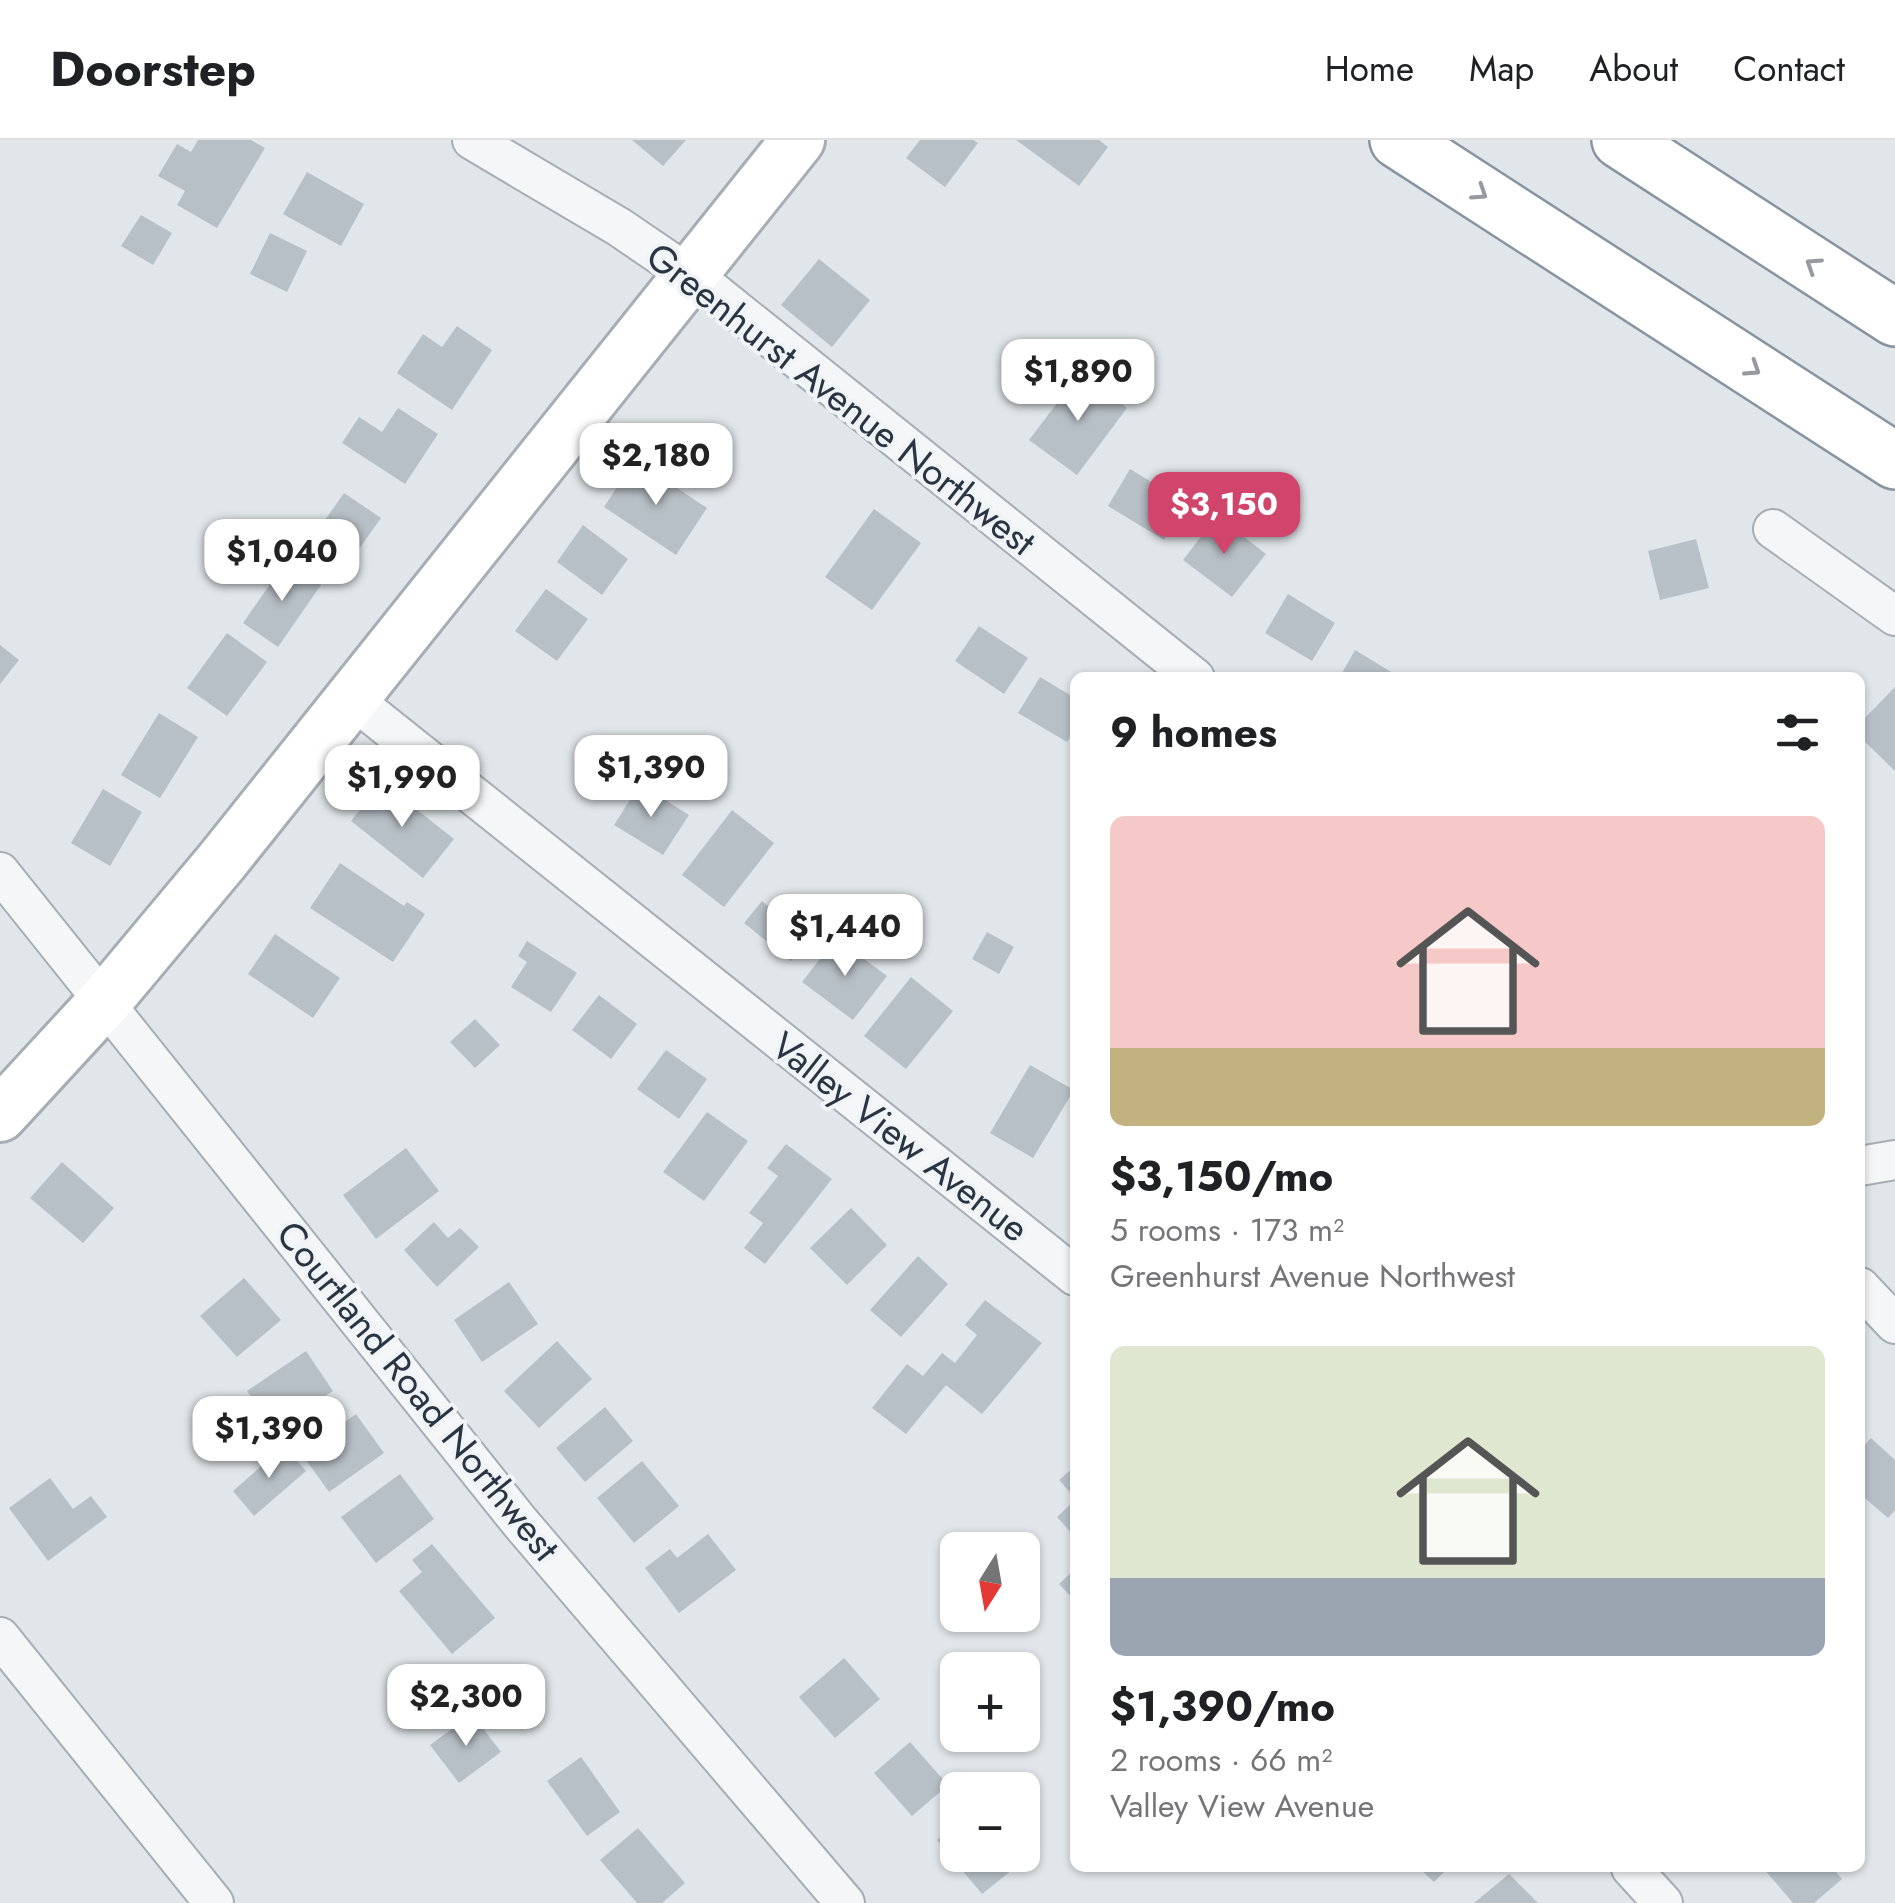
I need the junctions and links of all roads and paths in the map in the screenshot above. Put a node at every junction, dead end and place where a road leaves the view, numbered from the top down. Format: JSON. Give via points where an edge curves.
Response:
{"nodes":[{"id":1,"x":472,"y":140,"type":"edge"},
{"id":2,"x":798,"y":140,"type":"edge"},
{"id":3,"x":1398,"y":140,"type":"edge"},
{"id":4,"x":1620,"y":140,"type":"edge"},
{"id":5,"x":690,"y":275,"type":"junction"},
{"id":6,"x":1895,"y":318,"type":"edge"},
{"id":7,"x":1895,"y":462,"type":"edge"},
{"id":8,"x":1773,"y":529,"type":"dead end"},
{"id":9,"x":1895,"y":616,"type":"edge"},
{"id":10,"x":1188,"y":672,"type":"edge"},
{"id":11,"x":351,"y":698,"type":"junction"},
{"id":12,"x":0,"y":872,"type":"edge"},
{"id":13,"x":106,"y":1001,"type":"junction"},
{"id":14,"x":0,"y":1116,"type":"edge"},
{"id":15,"x":1895,"y":1160,"type":"edge"},
{"id":16,"x":1865,"y":1165,"type":"edge"},
{"id":17,"x":1070,"y":1272,"type":"edge"},
{"id":18,"x":1865,"y":1292,"type":"edge"},
{"id":19,"x":1895,"y":1324,"type":"edge"},
{"id":20,"x":0,"y":1638,"type":"edge"},
{"id":21,"x":1635,"y":1872,"type":"edge"},
{"id":22,"x":214,"y":1903,"type":"edge"},
{"id":23,"x":845,"y":1903,"type":"edge"},
{"id":24,"x":1663,"y":1903,"type":"edge"}],
"edges":[{"from":1,"to":5,"type":"street","name":"Greenhurst Avenue Northwest"},
{"from":2,"to":5,"type":"main road"},
{"from":3,"to":7,"type":"highway","one_way":true},
{"from":6,"to":4,"type":"highway","one_way":true},
{"from":5,"to":10,"type":"street","name":"Greenhurst Avenue Northwest"},
{"from":5,"to":11,"type":"main road"},
{"from":8,"to":9,"type":"street"},
{"from":11,"to":13,"type":"main road"},
{"from":11,"to":17,"type":"street","name":"Valley View Avenue"},
{"from":12,"to":13,"type":"street","name":"Courtland Road Northwest"},
{"from":13,"to":14,"type":"main road"},
{"from":13,"to":23,"type":"street","name":"Courtland Road Northwest","via":[[518,1522]]},
{"from":15,"to":16,"type":"street"},
{"from":18,"to":19,"type":"street"},
{"from":20,"to":22,"type":"street"},
{"from":21,"to":24,"type":"street"}]}
